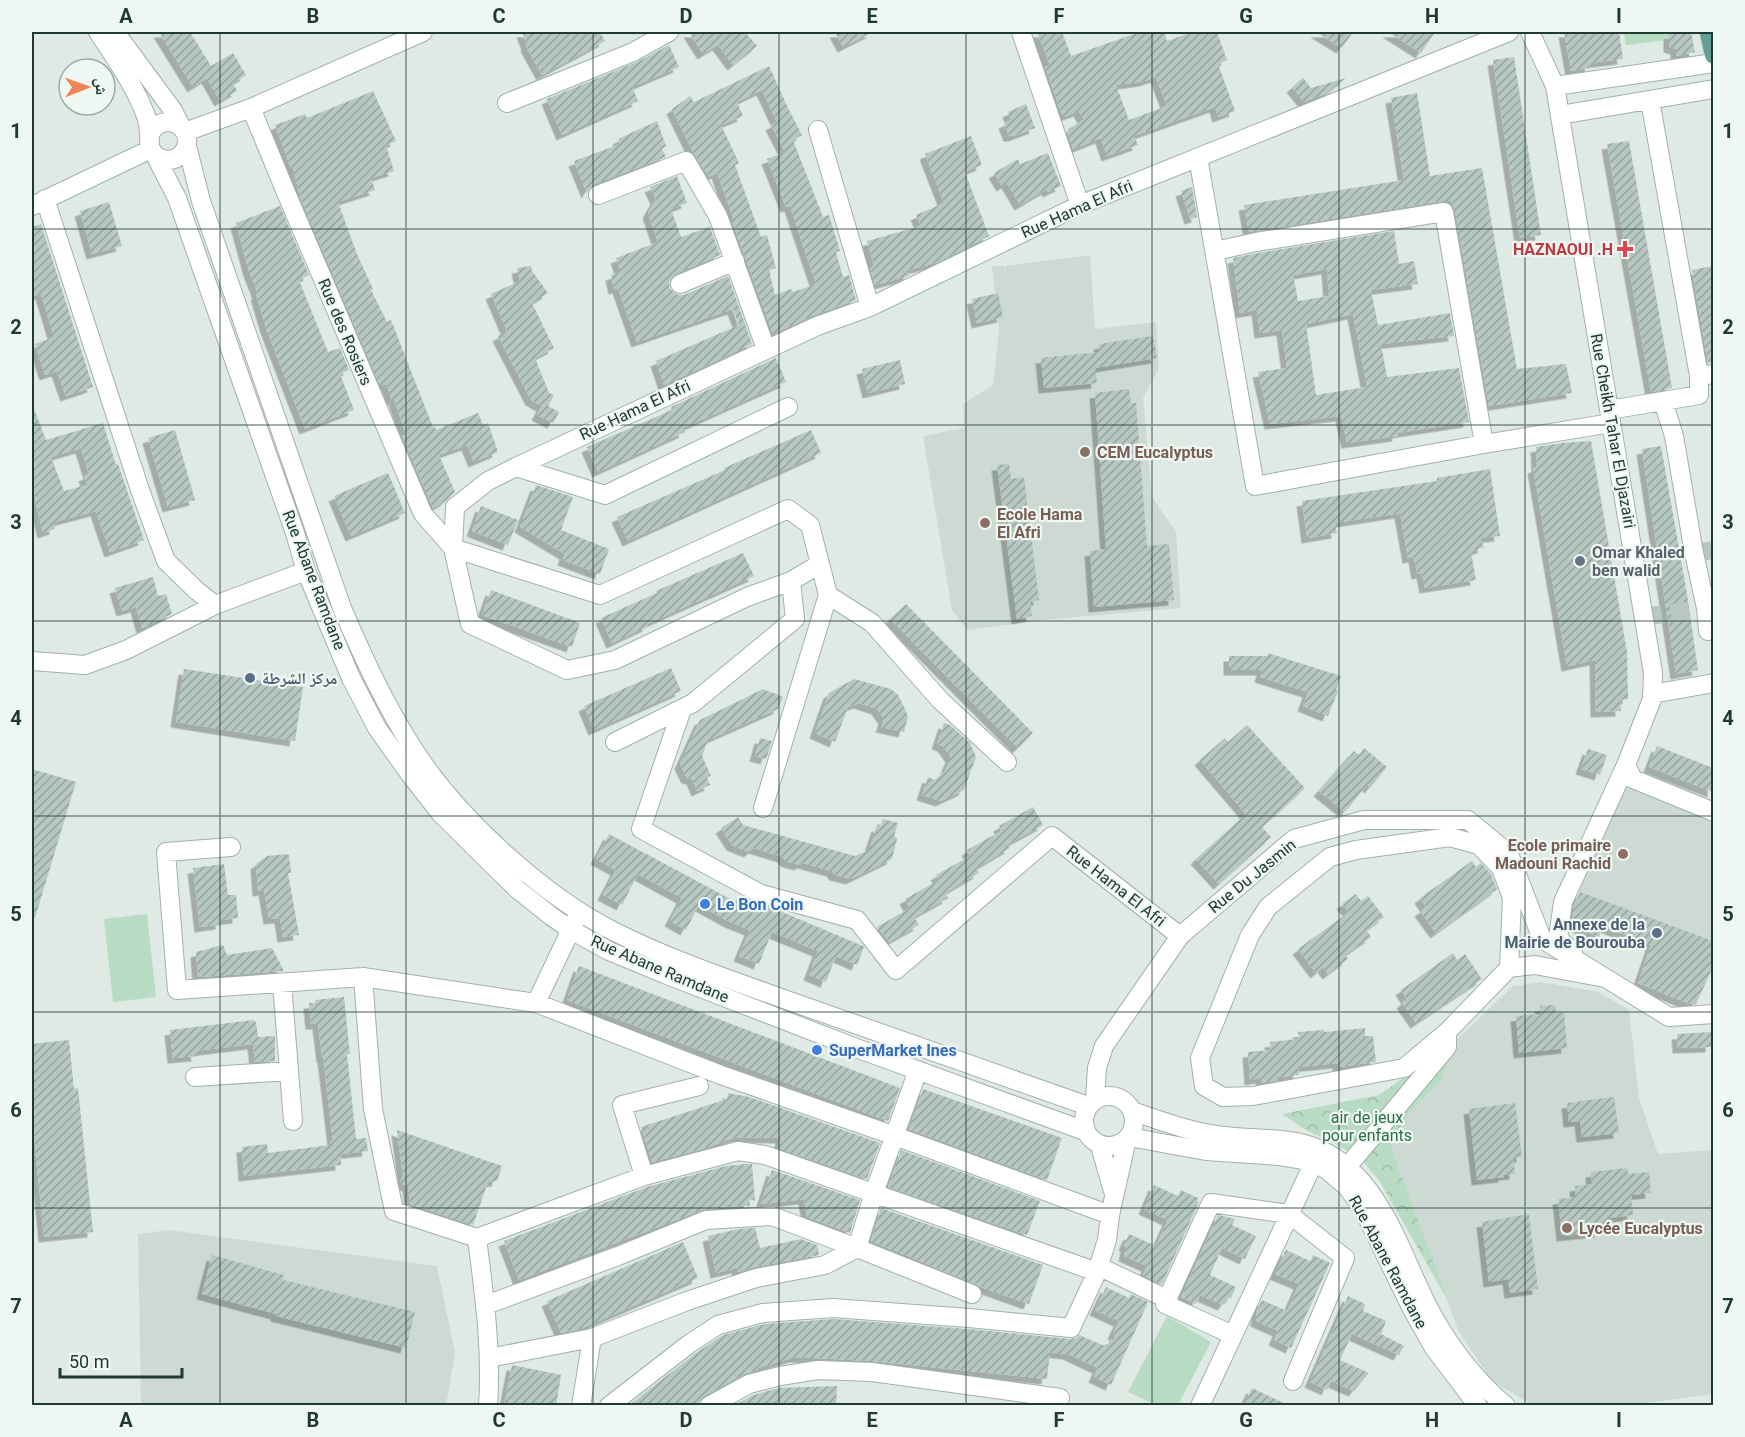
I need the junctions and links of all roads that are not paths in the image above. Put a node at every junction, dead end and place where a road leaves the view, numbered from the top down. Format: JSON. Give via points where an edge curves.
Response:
{"nodes":[{"id":1,"x":98,"y":32,"type":"edge"},
{"id":2,"x":115,"y":32,"type":"edge"},
{"id":3,"x":423,"y":32,"type":"edge"},
{"id":4,"x":669,"y":32,"type":"edge"},
{"id":5,"x":1021,"y":32,"type":"edge"},
{"id":6,"x":1509,"y":32,"type":"edge"},
{"id":7,"x":1530,"y":32,"type":"edge"},
{"id":8,"x":1709,"y":32,"type":"edge"},
{"id":9,"x":1713,"y":55,"type":"edge"},
{"id":10,"x":1713,"y":63,"type":"edge"},
{"id":11,"x":1555,"y":86,"type":"junction"},
{"id":12,"x":1713,"y":89,"type":"edge"},
{"id":13,"x":1650,"y":100,"type":"junction"},
{"id":14,"x":507,"y":103,"type":"dead end"},
{"id":15,"x":251,"y":108,"type":"junction"},
{"id":16,"x":1560,"y":115,"type":"junction"},
{"id":17,"x":818,"y":130,"type":"dead end"},
{"id":18,"x":184,"y":135,"type":"junction"},
{"id":19,"x":152,"y":149,"type":"junction"},
{"id":20,"x":1198,"y":158,"type":"junction"},
{"id":21,"x":598,"y":195,"type":"dead end"},
{"id":22,"x":38,"y":202,"type":"edge"},
{"id":23,"x":1080,"y":204,"type":"junction"},
{"id":24,"x":1215,"y":251,"type":"junction"},
{"id":25,"x":735,"y":261,"type":"junction"},
{"id":26,"x":680,"y":284,"type":"dead end"},
{"id":27,"x":870,"y":307,"type":"junction"},
{"id":28,"x":766,"y":349,"type":"junction"},
{"id":29,"x":1706,"y":375,"type":"edge"},
{"id":30,"x":1663,"y":401,"type":"junction"},
{"id":31,"x":788,"y":407,"type":"dead end"},
{"id":32,"x":1610,"y":416,"type":"junction"},
{"id":33,"x":1484,"y":444,"type":"junction"},
{"id":34,"x":516,"y":467,"type":"junction"},
{"id":35,"x":453,"y":548,"type":"junction"},
{"id":36,"x":820,"y":564,"type":"junction"},
{"id":37,"x":306,"y":571,"type":"junction"},
{"id":38,"x":791,"y":581,"type":"junction"},
{"id":39,"x":828,"y":595,"type":"junction"},
{"id":40,"x":214,"y":605,"type":"junction"},
{"id":41,"x":1713,"y":629,"type":"edge"},
{"id":42,"x":32,"y":661,"type":"edge"},
{"id":43,"x":1713,"y":683,"type":"edge"},
{"id":44,"x":1652,"y":694,"type":"junction"},
{"id":45,"x":682,"y":709,"type":"junction"},
{"id":46,"x":615,"y":742,"type":"dead end"},
{"id":47,"x":1007,"y":762,"type":"dead end"},
{"id":48,"x":1626,"y":765,"type":"junction"},
{"id":49,"x":764,"y":808,"type":"dead end"},
{"id":50,"x":1713,"y":812,"type":"edge"},
{"id":51,"x":231,"y":847,"type":"dead end"},
{"id":52,"x":579,"y":911,"type":"junction"},
{"id":53,"x":572,"y":930,"type":"junction"},
{"id":54,"x":1180,"y":936,"type":"junction"},
{"id":55,"x":1509,"y":968,"type":"junction"},
{"id":56,"x":1600,"y":974,"type":"junction"},
{"id":57,"x":363,"y":977,"type":"junction"},
{"id":58,"x":282,"y":982,"type":"junction"},
{"id":59,"x":536,"y":1002,"type":"junction"},
{"id":60,"x":1713,"y":1014,"type":"edge"},
{"id":61,"x":1447,"y":1032,"type":"junction"},
{"id":62,"x":918,"y":1070,"type":"junction"},
{"id":63,"x":289,"y":1071,"type":"junction"},
{"id":64,"x":195,"y":1077,"type":"dead end"},
{"id":65,"x":699,"y":1086,"type":"dead end"},
{"id":66,"x":1091,"y":1103,"type":"junction"},
{"id":67,"x":1132,"y":1111,"type":"junction"},
{"id":68,"x":293,"y":1121,"type":"dead end"},
{"id":69,"x":1085,"y":1131,"type":"junction"},
{"id":70,"x":895,"y":1136,"type":"junction"},
{"id":71,"x":1128,"y":1138,"type":"junction"},
{"id":72,"x":1100,"y":1146,"type":"junction"},
{"id":73,"x":1314,"y":1162,"type":"junction"},
{"id":74,"x":1347,"y":1167,"type":"junction"},
{"id":75,"x":645,"y":1176,"type":"junction"},
{"id":76,"x":874,"y":1193,"type":"junction"},
{"id":77,"x":1114,"y":1196,"type":"junction"},
{"id":78,"x":1289,"y":1214,"type":"junction"},
{"id":79,"x":1110,"y":1215,"type":"junction"},
{"id":80,"x":477,"y":1238,"type":"junction"},
{"id":81,"x":857,"y":1248,"type":"junction"},
{"id":82,"x":1098,"y":1269,"type":"junction"},
{"id":83,"x":972,"y":1294,"type":"dead end"},
{"id":84,"x":1167,"y":1299,"type":"junction"},
{"id":85,"x":486,"y":1305,"type":"junction"},
{"id":86,"x":1233,"y":1335,"type":"junction"},
{"id":87,"x":592,"y":1338,"type":"junction"},
{"id":88,"x":489,"y":1358,"type":"junction"},
{"id":89,"x":1293,"y":1381,"type":"dead end"},
{"id":90,"x":1060,"y":1398,"type":"dead end"},
{"id":91,"x":488,"y":1406,"type":"edge"},
{"id":92,"x":581,"y":1406,"type":"edge"},
{"id":93,"x":609,"y":1406,"type":"edge"},
{"id":94,"x":709,"y":1406,"type":"edge"},
{"id":95,"x":1200,"y":1406,"type":"edge"},
{"id":96,"x":1478,"y":1406,"type":"edge"},
{"id":97,"x":1506,"y":1406,"type":"edge"}],
"edges":[{"from":1,"to":19,"type":"street","name":"Rue Abane Ramdane","via":[[140,102]]},
{"from":2,"to":18,"type":"street","via":[[172,110]]},
{"from":3,"to":15,"type":"street"},
{"from":4,"to":14,"type":"street","via":[[633,52]]},
{"from":5,"to":23,"type":"street"},
{"from":6,"to":20,"type":"street","name":"Rue Hama El Afri"},
{"from":7,"to":11,"type":"street","name":"Rue Cheikh Tahar El Djazairi"},
{"from":8,"to":9,"type":"main road"},
{"from":10,"to":11,"type":"street"},
{"from":11,"to":16,"type":"street","name":"Rue Cheikh Tahar El Djazairi"},
{"from":12,"to":13,"type":"street"},
{"from":13,"to":16,"type":"street"},
{"from":13,"to":29,"type":"street"},
{"from":15,"to":18,"type":"street"},
{"from":15,"to":35,"type":"street","name":"Rue des Rosiers","via":[[423,514]]},
{"from":16,"to":32,"type":"street","name":"Rue Cheikh Tahar El Djazairi"},
{"from":17,"to":27,"type":"street"},
{"from":18,"to":19,"type":"street","via":[[179,157],[161,158]]},
{"from":18,"to":19,"type":"street","via":[[169,122],[157,126],[153,130]]},
{"from":18,"to":52,"type":"street","via":[[201,201],[342,608],[363,658],[415,752],[442,788],[503,852]]},
{"from":19,"to":22,"type":"street"},
{"from":19,"to":37,"type":"street","name":"Rue Abane Ramdane","via":[[195,246]]},
{"from":20,"to":23,"type":"street","name":"Rue Hama El Afri"},
{"from":20,"to":24,"type":"street"},
{"from":21,"to":25,"type":"street","via":[[686,161],[718,216]]},
{"from":22,"to":40,"type":"street","via":[[166,561]]},
{"from":23,"to":27,"type":"street","name":"Rue Hama El Afri"},
{"from":24,"to":33,"type":"street","via":[[1444,212]]},
{"from":24,"to":33,"type":"street","via":[[1255,486]]},
{"from":25,"to":26,"type":"street"},
{"from":25,"to":28,"type":"street"},
{"from":27,"to":28,"type":"street","name":"Rue Hama El Afri"},
{"from":28,"to":34,"type":"street","name":"Rue Hama El Afri"},
{"from":29,"to":30,"type":"street","via":[[1699,395]]},
{"from":30,"to":32,"type":"street"},
{"from":30,"to":41,"type":"street","via":[[1674,436],[1708,630]]},
{"from":31,"to":34,"type":"street","via":[[605,495]]},
{"from":32,"to":33,"type":"street"},
{"from":32,"to":44,"type":"street","name":"Rue Cheikh Tahar El Djazairi","via":[[1653,673]]},
{"from":34,"to":35,"type":"street","name":"Rue Hama El Afri","via":[[488,481],[455,507]]},
{"from":35,"to":36,"type":"street","via":[[600,595],[788,509],[810,525]]},
{"from":35,"to":38,"type":"street","via":[[470,624],[567,670],[615,660],[747,597]]},
{"from":36,"to":38,"type":"street"},
{"from":36,"to":39,"type":"street"},
{"from":37,"to":40,"type":"street"},
{"from":37,"to":53,"type":"street","name":"Rue Abane Ramdane","via":[[351,678],[377,728],[409,773],[441,814],[509,881]]},
{"from":38,"to":45,"type":"street","via":[[795,619]]},
{"from":39,"to":47,"type":"street","via":[[872,623],[940,700]]},
{"from":39,"to":49,"type":"street"},
{"from":40,"to":42,"type":"street","via":[[126,650],[85,665]]},
{"from":43,"to":44,"type":"street"},
{"from":44,"to":48,"type":"street","name":"Rue Cheikh Tahar El Djazairi"},
{"from":45,"to":46,"type":"street"},
{"from":45,"to":54,"type":"street","name":"Rue Hama El Afri","via":[[641,830],[761,894],[857,920],[896,970],[1052,836]]},
{"from":48,"to":50,"type":"street","via":[[1633,779]]},
{"from":48,"to":56,"type":"street","name":"Rue Cheikh Tahar El Djazairi","via":[[1563,902],[1558,938]]},
{"from":51,"to":58,"type":"street","via":[[166,852],[177,990]]},
{"from":52,"to":53,"type":"street"},
{"from":52,"to":66,"type":"street","via":[[661,954],[917,1047]]},
{"from":53,"to":59,"type":"street"},
{"from":53,"to":62,"type":"street","name":"Rue Abane Ramdane","via":[[609,951],[667,975]]},
{"from":54,"to":56,"type":"street","name":"Rue Du Jasmin","via":[[1294,839],[1364,820],[1468,820],[1509,854],[1542,939]]},
{"from":54,"to":66,"type":"street","name":"Rue Du Jasmin","via":[[1104,1046]]},
{"from":55,"to":56,"type":"street","via":[[1535,965]]},
{"from":55,"to":61,"type":"street"},
{"from":55,"to":61,"type":"street","via":[[1512,898],[1501,868],[1479,845],[1450,837],[1330,857],[1268,907],[1250,935],[1200,1058],[1204,1086],[1223,1097],[1253,1096],[1404,1068]]},
{"from":56,"to":60,"type":"street","name":"Rue Du Jasmin","via":[[1669,1017]]},
{"from":57,"to":58,"type":"street"},
{"from":57,"to":59,"type":"street"},
{"from":57,"to":80,"type":"street","via":[[373,1109],[394,1211]]},
{"from":58,"to":63,"type":"street"},
{"from":59,"to":70,"type":"street","via":[[721,1075]]},
{"from":61,"to":74,"type":"street","via":[[1447,1047]]},
{"from":62,"to":69,"type":"street","name":"Rue Abane Ramdane"},
{"from":62,"to":70,"type":"street"},
{"from":63,"to":64,"type":"street"},
{"from":63,"to":68,"type":"street"},
{"from":65,"to":75,"type":"street","via":[[622,1105]]},
{"from":66,"to":67,"type":"street","via":[[1105,1095],[1116,1096]]},
{"from":66,"to":69,"type":"street","via":[[1084,1113]]},
{"from":67,"to":71,"type":"street","via":[[1134,1125]]},
{"from":67,"to":74,"type":"street","via":[[1222,1136],[1303,1143]]},
{"from":69,"to":72,"type":"street"},
{"from":70,"to":76,"type":"street"},
{"from":70,"to":79,"type":"street"},
{"from":71,"to":72,"type":"street","via":[[1110,1147]]},
{"from":71,"to":73,"type":"street","name":"Rue Abane Ramdane"},
{"from":71,"to":77,"type":"street"},
{"from":72,"to":77,"type":"street"},
{"from":73,"to":78,"type":"street"},
{"from":73,"to":96,"type":"street","name":"Rue Abane Ramdane","via":[[1346,1186],[1362,1207],[1434,1348]]},
{"from":74,"to":97,"type":"street","via":[[1369,1190],[1440,1327],[1482,1384]]},
{"from":75,"to":76,"type":"street","via":[[738,1151],[765,1155]]},
{"from":75,"to":80,"type":"street"},
{"from":76,"to":81,"type":"street"},
{"from":76,"to":82,"type":"street"},
{"from":77,"to":79,"type":"street"},
{"from":78,"to":84,"type":"street","via":[[1211,1203]]},
{"from":78,"to":86,"type":"street"},
{"from":78,"to":89,"type":"street","via":[[1345,1258]]},
{"from":79,"to":82,"type":"street"},
{"from":80,"to":85,"type":"street"},
{"from":81,"to":83,"type":"street"},
{"from":81,"to":85,"type":"street","via":[[772,1216],[706,1220]]},
{"from":81,"to":87,"type":"street","via":[[825,1265],[756,1278]]},
{"from":82,"to":84,"type":"street"},
{"from":82,"to":93,"type":"street","via":[[1071,1328],[833,1308],[763,1313],[718,1324]]},
{"from":84,"to":86,"type":"street","via":[[1165,1304]]},
{"from":85,"to":88,"type":"street"},
{"from":86,"to":95,"type":"street"},
{"from":87,"to":88,"type":"street"},
{"from":87,"to":92,"type":"street"},
{"from":88,"to":91,"type":"street"},
{"from":90,"to":94,"type":"street","via":[[872,1372],[818,1370],[749,1384]]}]}
